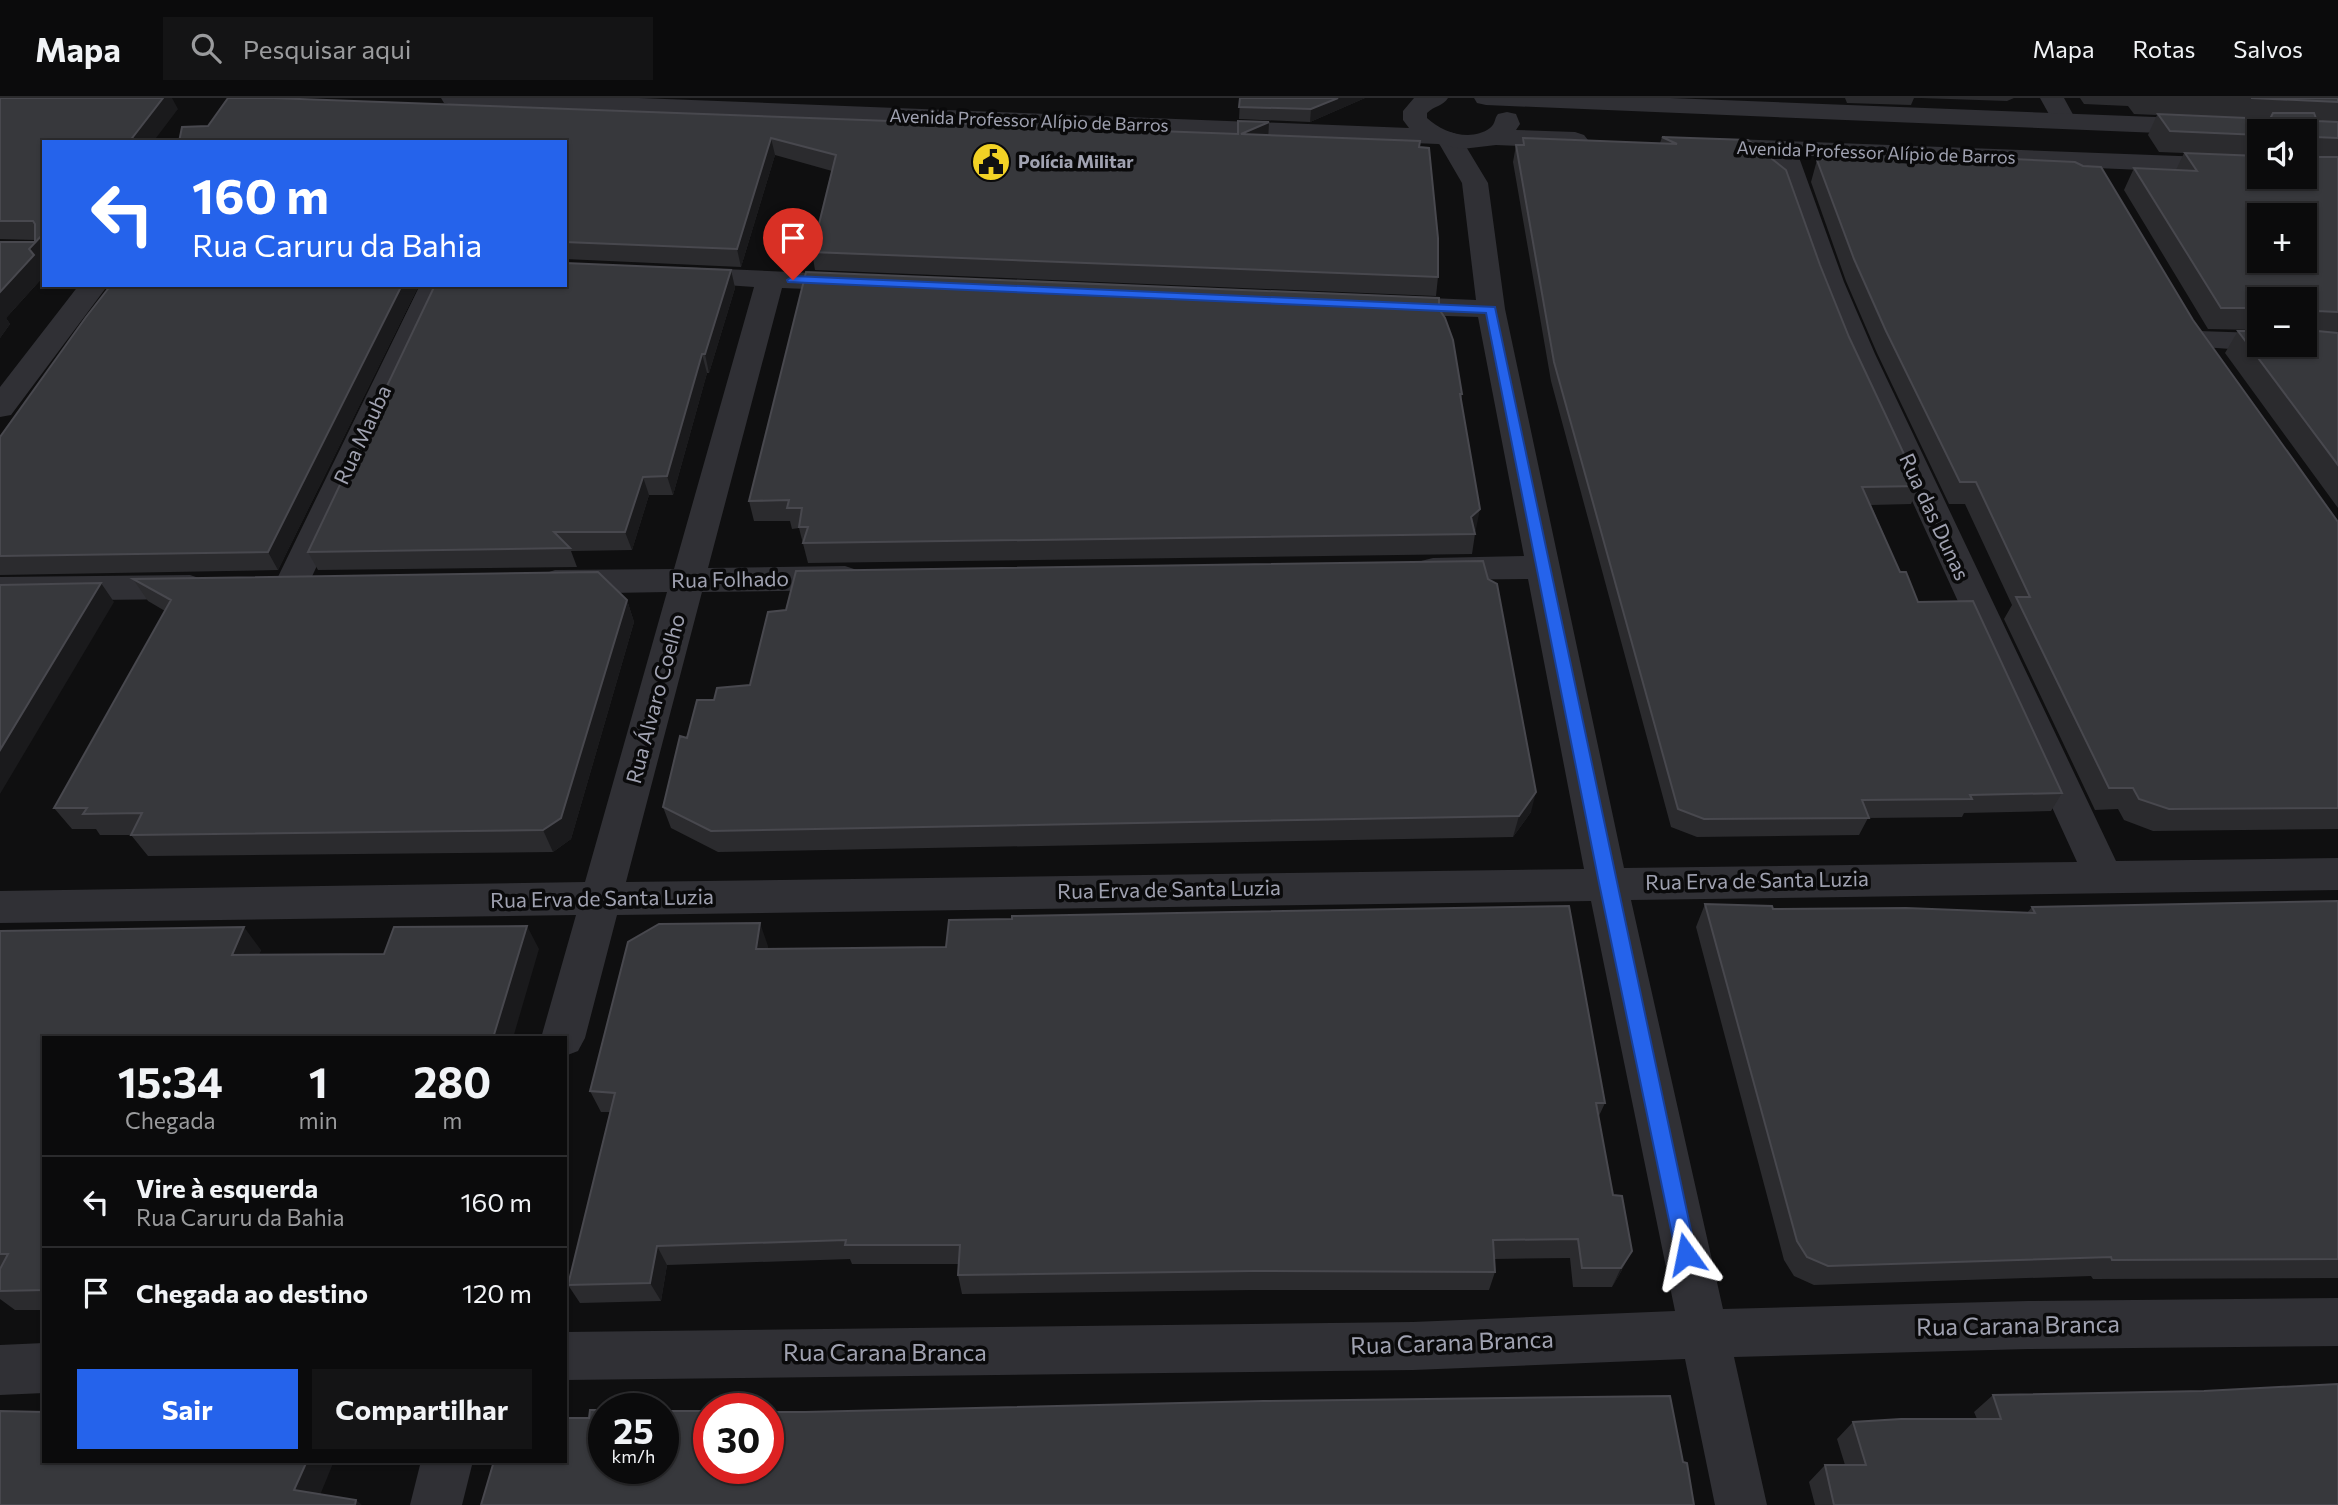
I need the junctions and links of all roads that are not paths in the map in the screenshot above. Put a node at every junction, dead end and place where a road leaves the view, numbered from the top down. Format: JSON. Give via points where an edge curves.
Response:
{"nodes":[{"id":1,"x":453,"y":98,"type":"edge"},
{"id":2,"x":1436,"y":98,"type":"edge"},
{"id":3,"x":1477,"y":98,"type":"edge"},
{"id":4,"x":1486,"y":98,"type":"edge"},
{"id":5,"x":2058,"y":109,"type":"edge"},
{"id":6,"x":2228,"y":128,"type":"edge"},
{"id":7,"x":1489,"y":138,"type":"junction"},
{"id":8,"x":1444,"y":139,"type":"junction"},
{"id":9,"x":1604,"y":142,"type":"edge"},
{"id":10,"x":1686,"y":145,"type":"edge"},
{"id":11,"x":1783,"y":149,"type":"junction"},
{"id":12,"x":2090,"y":160,"type":"junction"},
{"id":13,"x":2247,"y":166,"type":"edge"},
{"id":14,"x":1475,"y":183,"type":"junction"},
{"id":15,"x":2105,"y":186,"type":"edge"},
{"id":16,"x":651,"y":274,"type":"edge"},
{"id":17,"x":770,"y":279,"type":"junction"},
{"id":18,"x":888,"y":284,"type":"edge"},
{"id":19,"x":92,"y":287,"type":"edge"},
{"id":20,"x":433,"y":287,"type":"edge"},
{"id":21,"x":1357,"y":304,"type":"edge"},
{"id":22,"x":1491,"y":309,"type":"junction"},
{"id":23,"x":2247,"y":340,"type":"edge"},
{"id":24,"x":2221,"y":372,"type":"edge"},
{"id":25,"x":0,"y":408,"type":"edge"},
{"id":26,"x":1543,"y":567,"type":"junction"},
{"id":27,"x":1406,"y":569,"type":"edge"},
{"id":28,"x":883,"y":578,"type":"edge"},
{"id":29,"x":688,"y":580,"type":"junction"},
{"id":30,"x":520,"y":582,"type":"edge"},
{"id":31,"x":327,"y":585,"type":"edge"},
{"id":32,"x":222,"y":586,"type":"edge"},
{"id":33,"x":0,"y":589,"type":"edge"},
{"id":34,"x":2338,"y":874,"type":"edge"},
{"id":35,"x":2103,"y":876,"type":"junction"},
{"id":36,"x":1607,"y":883,"type":"junction"},
{"id":37,"x":601,"y":899,"type":"junction"},
{"id":38,"x":0,"y":907,"type":"edge"},
{"id":39,"x":564,"y":1036,"type":"edge"},
{"id":40,"x":2338,"y":1322,"type":"edge"},
{"id":41,"x":1703,"y":1334,"type":"junction"},
{"id":42,"x":567,"y":1356,"type":"edge"},
{"id":43,"x":42,"y":1368,"type":"edge"},
{"id":44,"x":0,"y":1370,"type":"edge"},
{"id":45,"x":446,"y":1463,"type":"edge"},
{"id":46,"x":436,"y":1505,"type":"edge"},
{"id":47,"x":1741,"y":1505,"type":"edge"}],
"edges":[{"from":1,"to":8,"type":"street","name":"Avenida Professor Alípio de Barros"},
{"from":2,"to":8,"type":"street","via":[[1415,111],[1415,120],[1423,130]]},
{"from":3,"to":7,"type":"street","via":[[1500,108],[1506,116],[1508,124]]},
{"from":4,"to":5,"type":"street","name":"Avenida Professor Alípio de Barros"},
{"from":5,"to":6,"type":"street","name":"Avenida Professor Alípio de Barros"},
{"from":7,"to":8,"type":"street","name":"Avenida Professor Alípio de Barros"},
{"from":7,"to":9,"type":"street"},
{"from":7,"to":14,"type":"street"},
{"from":8,"to":14,"type":"street"},
{"from":10,"to":11,"type":"street","name":"Avenida Professor Alípio de Barros"},
{"from":11,"to":12,"type":"street","name":"Avenida Professor Alípio de Barros"},
{"from":11,"to":35,"type":"street","name":"Rua das Dunas","via":[[1860,354]]},
{"from":12,"to":13,"type":"street","name":"Avenida Professor Alípio de Barros"},
{"from":12,"to":15,"type":"street"},
{"from":14,"to":22,"type":"street"},
{"from":16,"to":17,"type":"street"},
{"from":17,"to":18,"type":"street"},
{"from":17,"to":29,"type":"street","name":"Rua Álvaro Coelho"},
{"from":19,"to":25,"type":"street"},
{"from":20,"to":31,"type":"street","name":"Rua Mauba","via":[[278,586]]},
{"from":21,"to":22,"type":"street"},
{"from":22,"to":26,"type":"street"},
{"from":23,"to":24,"type":"street","via":[[2191,328]]},
{"from":26,"to":27,"type":"street"},
{"from":26,"to":36,"type":"street"},
{"from":28,"to":29,"type":"street","name":"Rua Folhado"},
{"from":29,"to":30,"type":"street","name":"Rua Folhado"},
{"from":29,"to":37,"type":"street","name":"Rua Álvaro Coelho"},
{"from":32,"to":33,"type":"street"},
{"from":34,"to":35,"type":"street","name":"Rua Erva de Santa Luzia"},
{"from":35,"to":36,"type":"street","name":"Rua Erva de Santa Luzia"},
{"from":36,"to":37,"type":"street","name":"Rua Erva de Santa Luzia"},
{"from":36,"to":41,"type":"street"},
{"from":37,"to":38,"type":"street","name":"Rua Erva de Santa Luzia"},
{"from":37,"to":39,"type":"street","name":"Rua Álvaro Coelho"},
{"from":40,"to":41,"type":"street","name":"Rua Carana Branca"},
{"from":41,"to":42,"type":"street","name":"Rua Carana Branca","via":[[1413,1346]]},
{"from":41,"to":47,"type":"street"},
{"from":43,"to":44,"type":"street"},
{"from":45,"to":46,"type":"street"}]}
